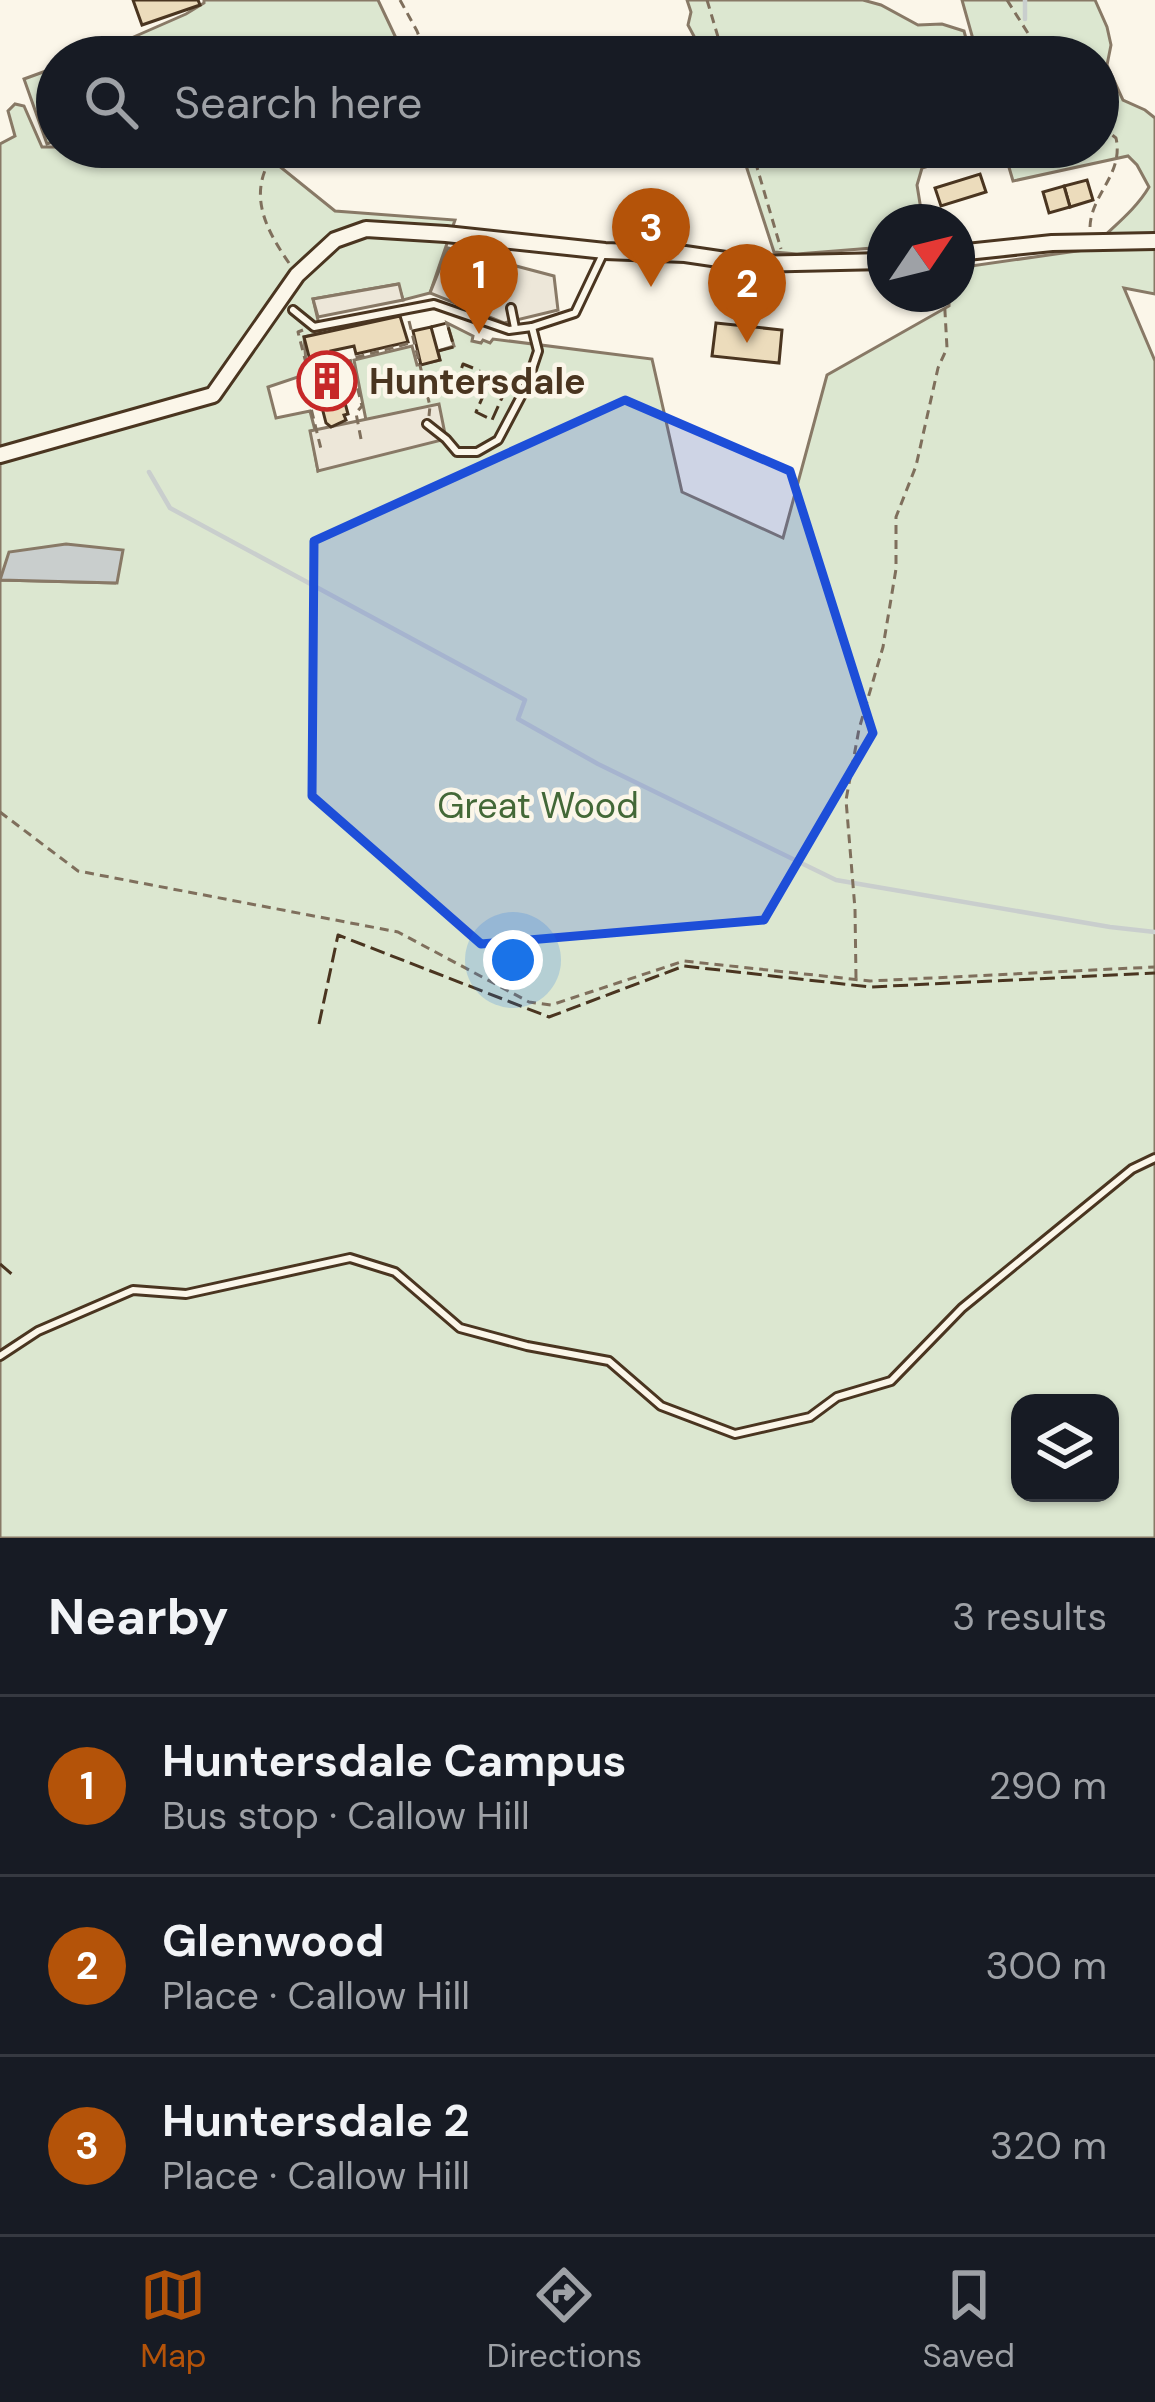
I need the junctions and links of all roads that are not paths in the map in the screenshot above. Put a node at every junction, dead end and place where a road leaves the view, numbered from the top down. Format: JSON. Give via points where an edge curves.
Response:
{"nodes":[{"id":1,"x":1155,"y":241,"type":"edge"},
{"id":2,"x":605,"y":251,"type":"junction"},
{"id":3,"x":975,"y":251,"type":"edge"},
{"id":4,"x":867,"y":261,"type":"edge"},
{"id":5,"x":511,"y":308,"type":"dead end"},
{"id":6,"x":293,"y":310,"type":"dead end"},
{"id":7,"x":532,"y":327,"type":"junction"},
{"id":8,"x":515,"y":329,"type":"junction"},
{"id":9,"x":428,"y":424,"type":"road end"},
{"id":10,"x":0,"y":455,"type":"edge"},
{"id":11,"x":1155,"y":1158,"type":"edge"},
{"id":12,"x":0,"y":1356,"type":"edge"}],
"edges":[{"from":1,"to":3,"type":"street"},
{"from":2,"to":4,"type":"street","via":[[753,264]]},
{"from":2,"to":7,"type":"lane","via":[[575,313]]},
{"from":2,"to":10,"type":"street","via":[[365,229],[335,240],[297,274],[213,395]]},
{"from":5,"to":8,"type":"lane"},
{"from":6,"to":8,"type":"lane","via":[[314,327],[445,303]]},
{"from":7,"to":8,"type":"lane"},
{"from":7,"to":9,"type":"lane","via":[[538,351],[499,440],[457,452]]},
{"from":11,"to":12,"type":"lane","via":[[962,1308],[891,1381],[837,1397],[810,1417],[735,1434],[661,1406],[609,1361],[460,1328],[395,1272],[350,1258],[186,1294],[133,1290],[38,1330]]}]}
